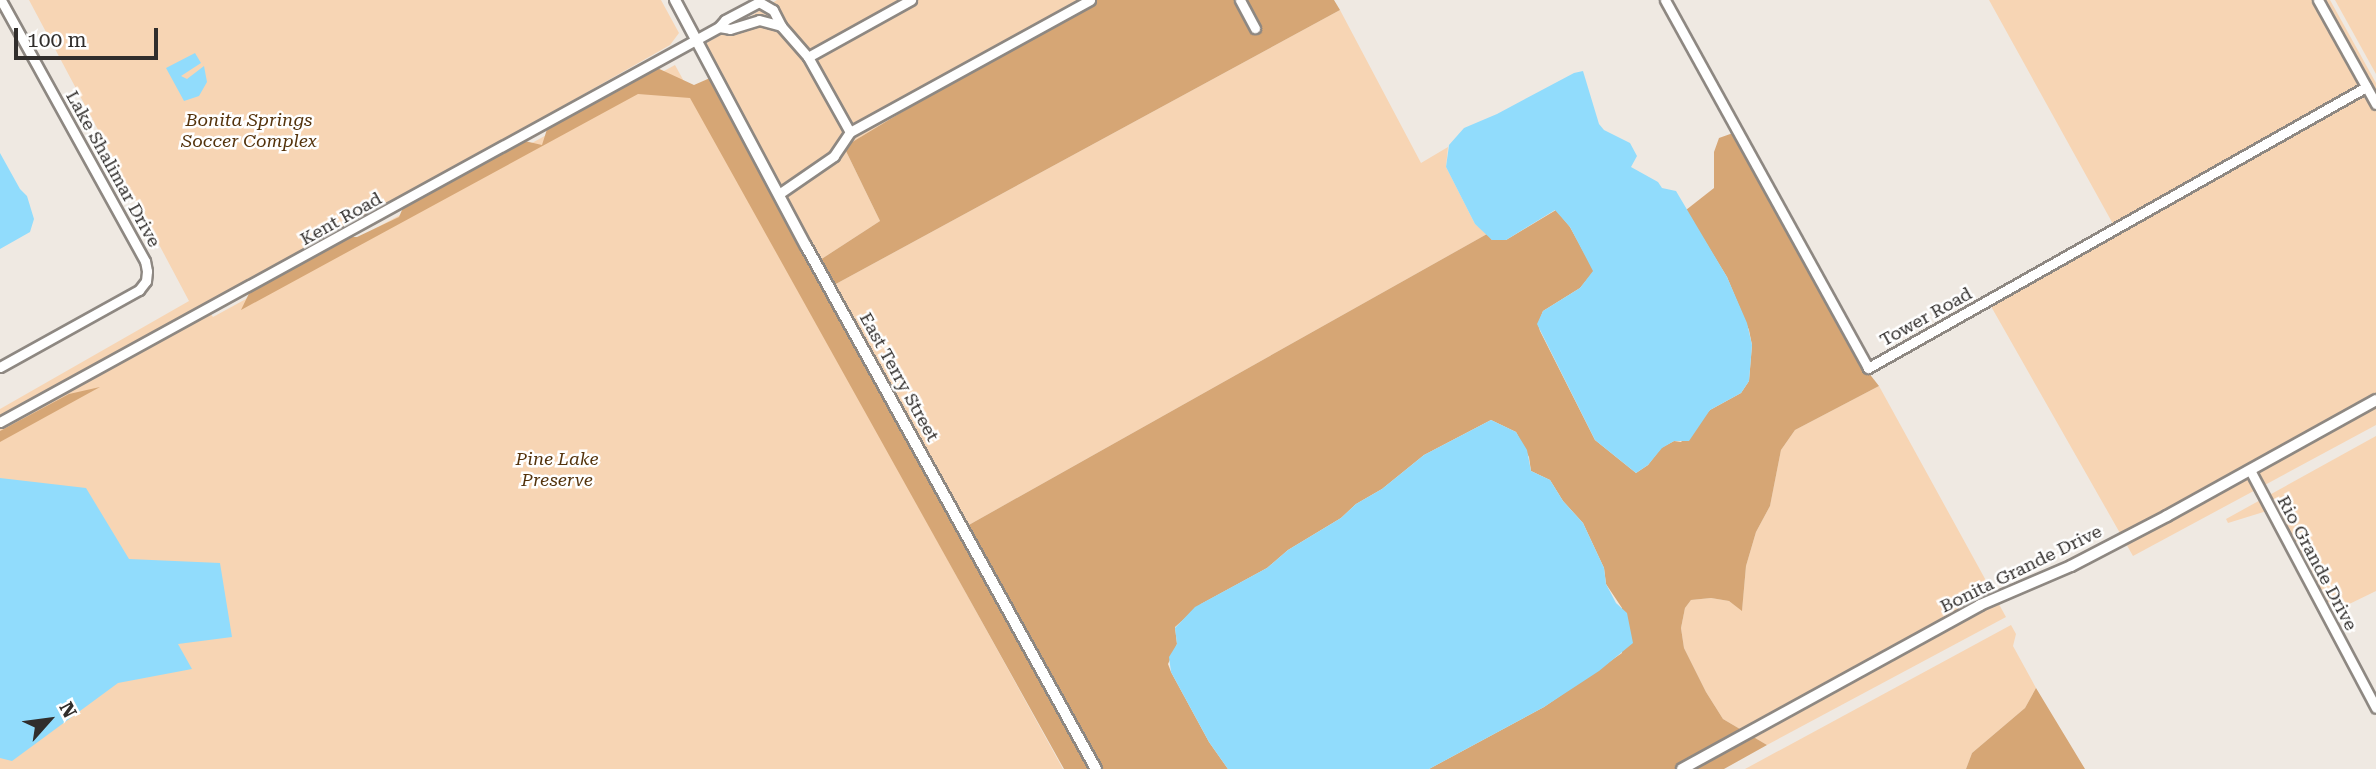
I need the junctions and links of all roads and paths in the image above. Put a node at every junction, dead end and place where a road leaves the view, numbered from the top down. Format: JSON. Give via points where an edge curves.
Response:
{"nodes":[{"id":1,"x":1,"y":0,"type":"edge"},
{"id":2,"x":675,"y":0,"type":"edge"},
{"id":3,"x":911,"y":0,"type":"edge"},
{"id":4,"x":1090,"y":0,"type":"edge"},
{"id":5,"x":1240,"y":0,"type":"edge"},
{"id":6,"x":1665,"y":0,"type":"edge"},
{"id":7,"x":2318,"y":0,"type":"edge"},
{"id":8,"x":771,"y":8,"type":"junction"},
{"id":9,"x":766,"y":23,"type":"junction"},
{"id":10,"x":781,"y":26,"type":"junction"},
{"id":11,"x":719,"y":27,"type":"junction"},
{"id":12,"x":1255,"y":28,"type":"dead end"},
{"id":13,"x":695,"y":38,"type":"junction"},
{"id":14,"x":807,"y":57,"type":"junction"},
{"id":15,"x":2366,"y":87,"type":"junction"},
{"id":16,"x":2376,"y":104,"type":"edge"},
{"id":17,"x":850,"y":132,"type":"junction"},
{"id":18,"x":779,"y":194,"type":"junction"},
{"id":19,"x":0,"y":367,"type":"edge"},
{"id":20,"x":2376,"y":400,"type":"edge"},
{"id":21,"x":0,"y":422,"type":"edge"},
{"id":22,"x":2250,"y":470,"type":"junction"},
{"id":23,"x":2376,"y":708,"type":"edge"},
{"id":24,"x":1096,"y":769,"type":"edge"},
{"id":25,"x":1682,"y":769,"type":"edge"}],
"edges":[{"from":1,"to":19,"type":"street","name":"Lake Shalimar Drive","via":[[147,271],[139,290]]},
{"from":2,"to":13,"type":"street","name":"East Terry Street"},
{"from":3,"to":14,"type":"street"},
{"from":4,"to":17,"type":"street"},
{"from":5,"to":12,"type":"street"},
{"from":6,"to":15,"type":"street","name":"Tower Road","via":[[1868,368]]},
{"from":7,"to":15,"type":"street"},
{"from":8,"to":9,"type":"street"},
{"from":8,"to":10,"type":"street"},
{"from":8,"to":11,"type":"street","via":[[759,2]]},
{"from":9,"to":10,"type":"street"},
{"from":9,"to":11,"type":"street","via":[[759,20],[730,29]]},
{"from":10,"to":14,"type":"street"},
{"from":11,"to":13,"type":"street","name":"Kent Road"},
{"from":13,"to":18,"type":"street","name":"East Terry Street"},
{"from":13,"to":21,"type":"street","name":"Kent Road"},
{"from":14,"to":17,"type":"street"},
{"from":15,"to":16,"type":"street"},
{"from":17,"to":18,"type":"street","via":[[834,156]]},
{"from":18,"to":24,"type":"street","name":"East Terry Street"},
{"from":20,"to":22,"type":"street","name":"Bonita Grande Drive"},
{"from":22,"to":23,"type":"street","name":"Rio Grande Drive"},
{"from":22,"to":25,"type":"street","name":"Bonita Grande Drive","via":[[2071,566],[1980,605]]}]}
